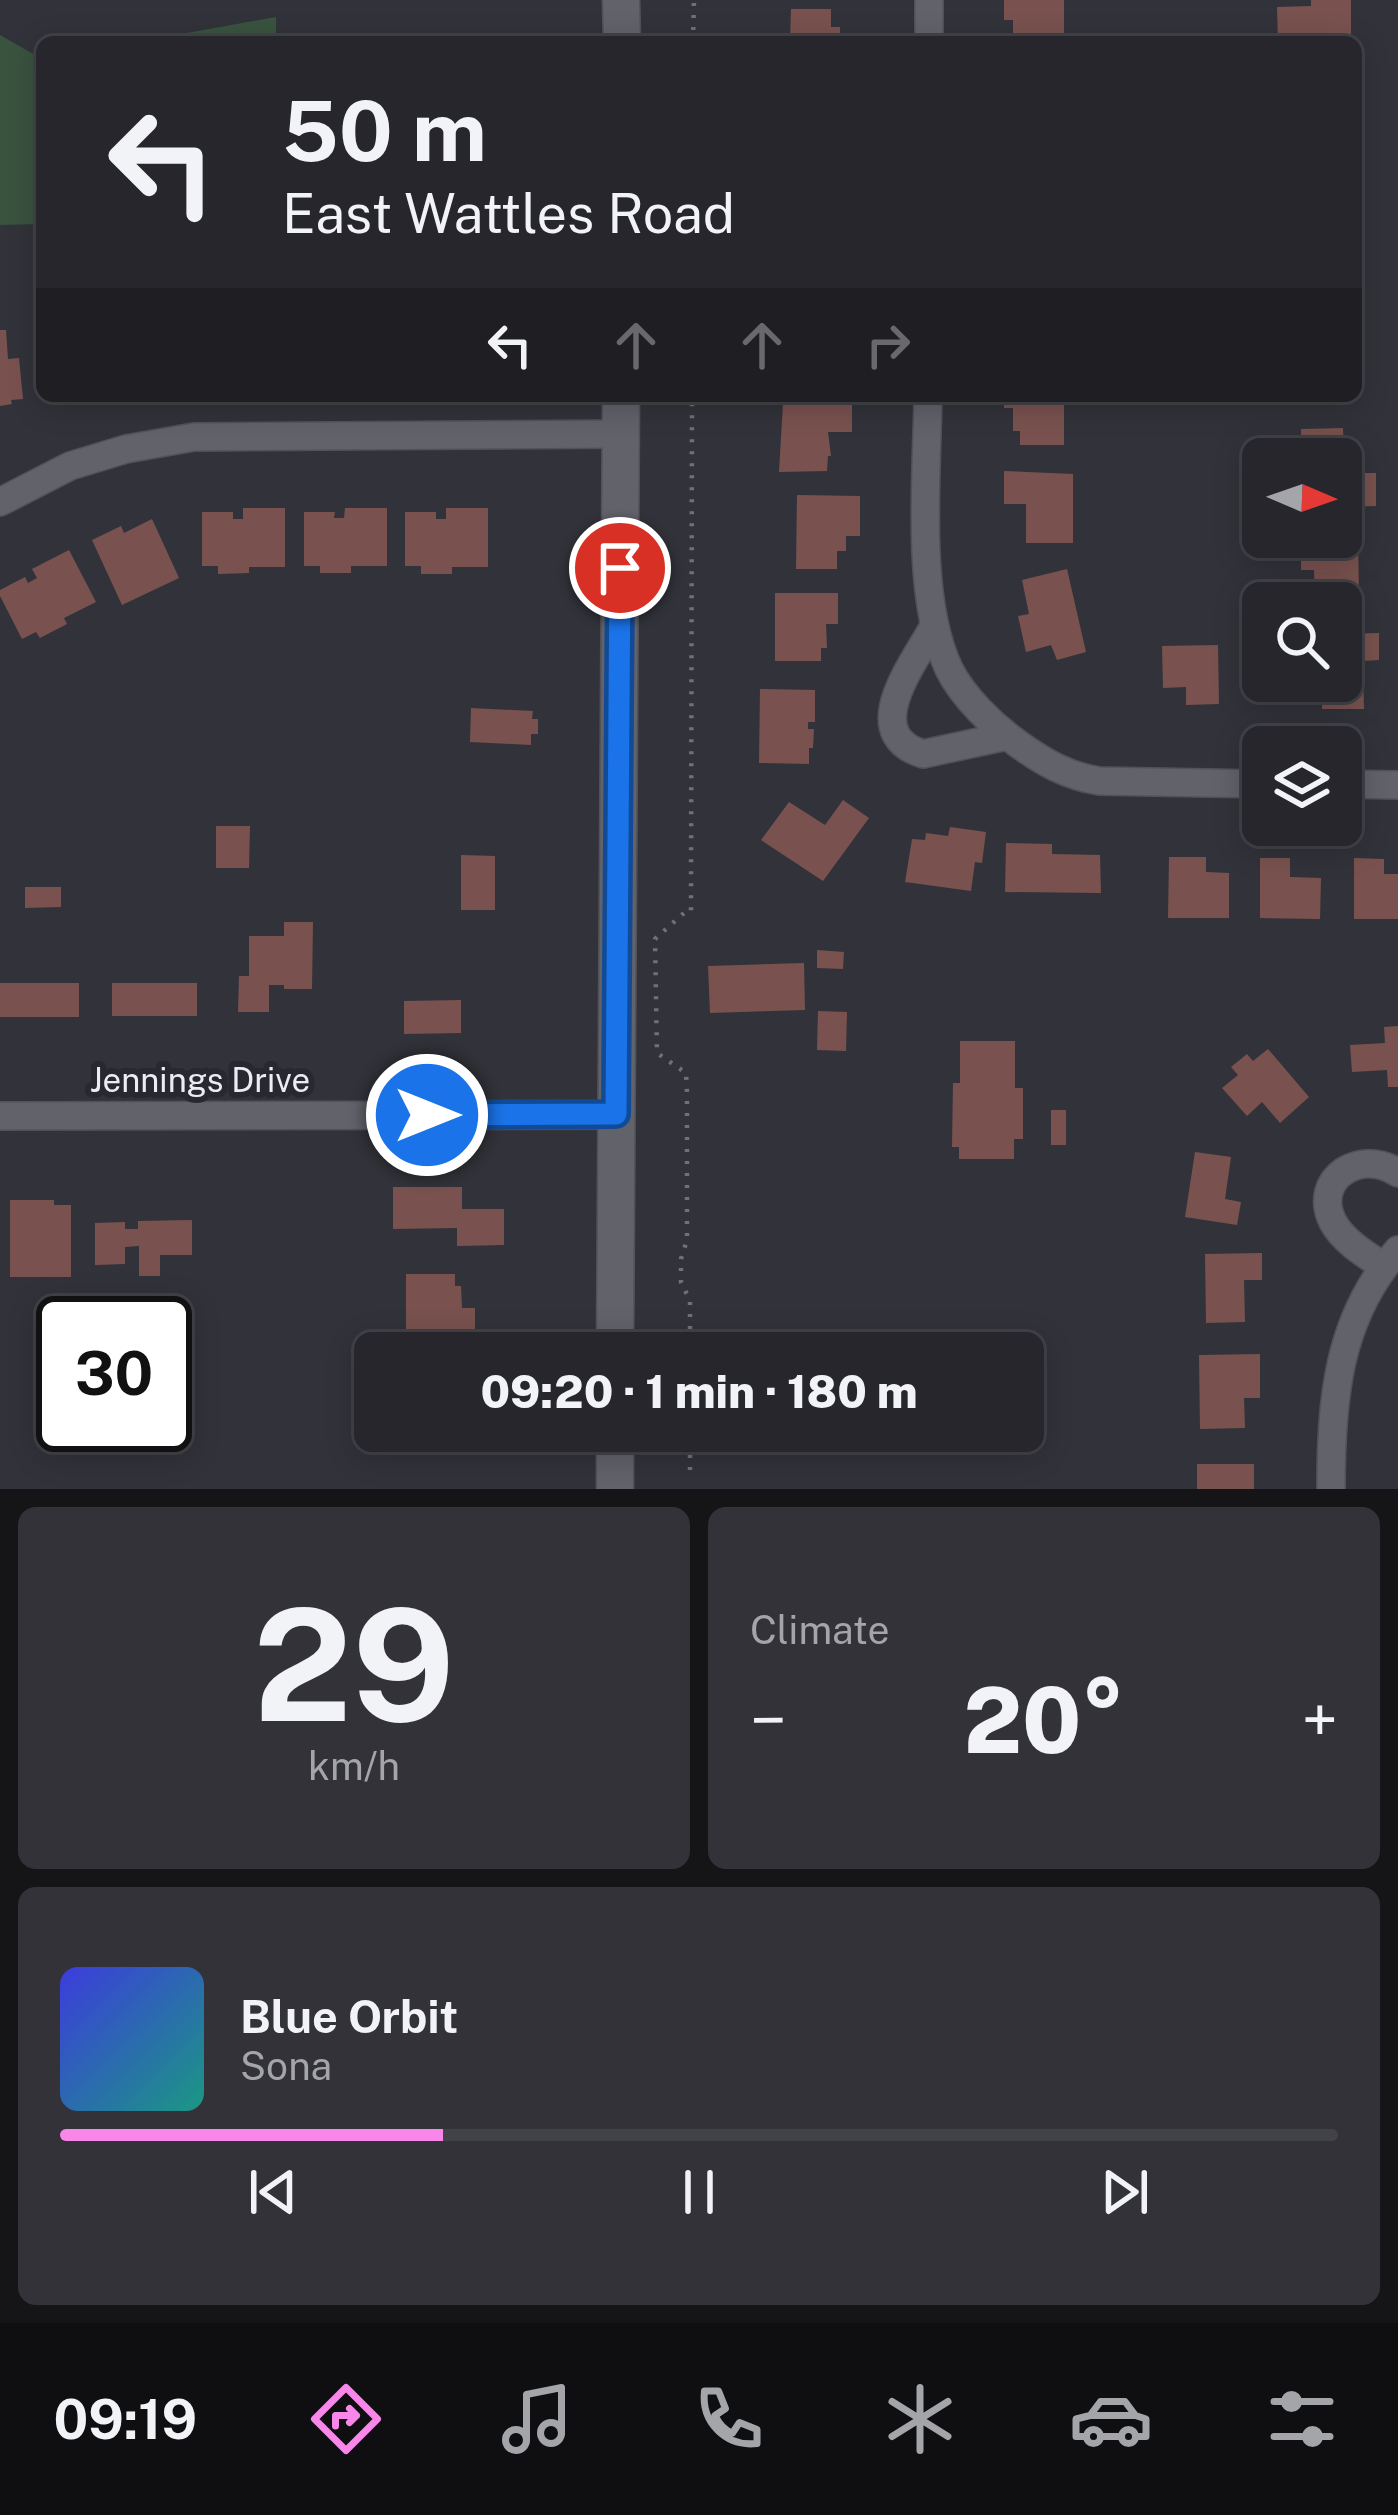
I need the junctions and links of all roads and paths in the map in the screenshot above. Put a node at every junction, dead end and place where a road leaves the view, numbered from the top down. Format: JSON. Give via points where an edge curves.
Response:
{"nodes":[{"id":1,"x":621,"y":0,"type":"edge"},
{"id":2,"x":694,"y":0,"type":"edge"},
{"id":3,"x":929,"y":0,"type":"edge"},
{"id":4,"x":622,"y":36,"type":"edge"},
{"id":5,"x":693,"y":36,"type":"edge"},
{"id":6,"x":929,"y":36,"type":"edge"},
{"id":7,"x":621,"y":402,"type":"edge"},
{"id":8,"x":692,"y":402,"type":"edge"},
{"id":9,"x":928,"y":402,"type":"edge"},
{"id":10,"x":621,"y":434,"type":"junction"},
{"id":11,"x":0,"y":502,"type":"edge"},
{"id":12,"x":934,"y":626,"type":"junction"},
{"id":13,"x":1007,"y":736,"type":"junction"},
{"id":14,"x":1242,"y":784,"type":"edge"},
{"id":15,"x":1362,"y":784,"type":"edge"},
{"id":16,"x":1398,"y":785,"type":"edge"},
{"id":17,"x":616,"y":1114,"type":"junction"},
{"id":18,"x":0,"y":1116,"type":"edge"},
{"id":19,"x":1398,"y":1173,"type":"edge"},
{"id":20,"x":1391,"y":1258,"type":"edge"},
{"id":21,"x":615,"y":1332,"type":"edge"},
{"id":22,"x":690,"y":1332,"type":"edge"},
{"id":23,"x":615,"y":1452,"type":"edge"},
{"id":24,"x":690,"y":1452,"type":"edge"},
{"id":25,"x":690,"y":1476,"type":"dead end"},
{"id":26,"x":615,"y":1489,"type":"edge"},
{"id":27,"x":1331,"y":1489,"type":"edge"}],
"edges":[{"from":1,"to":4,"type":"main road"},
{"from":2,"to":5,"type":"path"},
{"from":3,"to":6,"type":"street"},
{"from":7,"to":10,"type":"main road"},
{"from":8,"to":22,"type":"path","via":[[691,912],[655,938],[657,1053],[686,1073],[681,1282]]},
{"from":9,"to":12,"type":"street"},
{"from":10,"to":11,"type":"street","via":[[194,437],[70,466]]},
{"from":10,"to":17,"type":"main road"},
{"from":12,"to":13,"type":"street","via":[[951,673]]},
{"from":12,"to":13,"type":"street","via":[[894,697],[901,742],[923,754]]},
{"from":13,"to":14,"type":"street","via":[[1082,779]]},
{"from":15,"to":16,"type":"street"},
{"from":17,"to":18,"type":"street","name":"Jennings Drive"},
{"from":17,"to":21,"type":"main road"},
{"from":19,"to":20,"type":"street","via":[[1360,1162],[1335,1179],[1328,1206],[1349,1241]]},
{"from":20,"to":27,"type":"street","via":[[1343,1348]]},
{"from":23,"to":26,"type":"main road"},
{"from":24,"to":25,"type":"path"}]}
